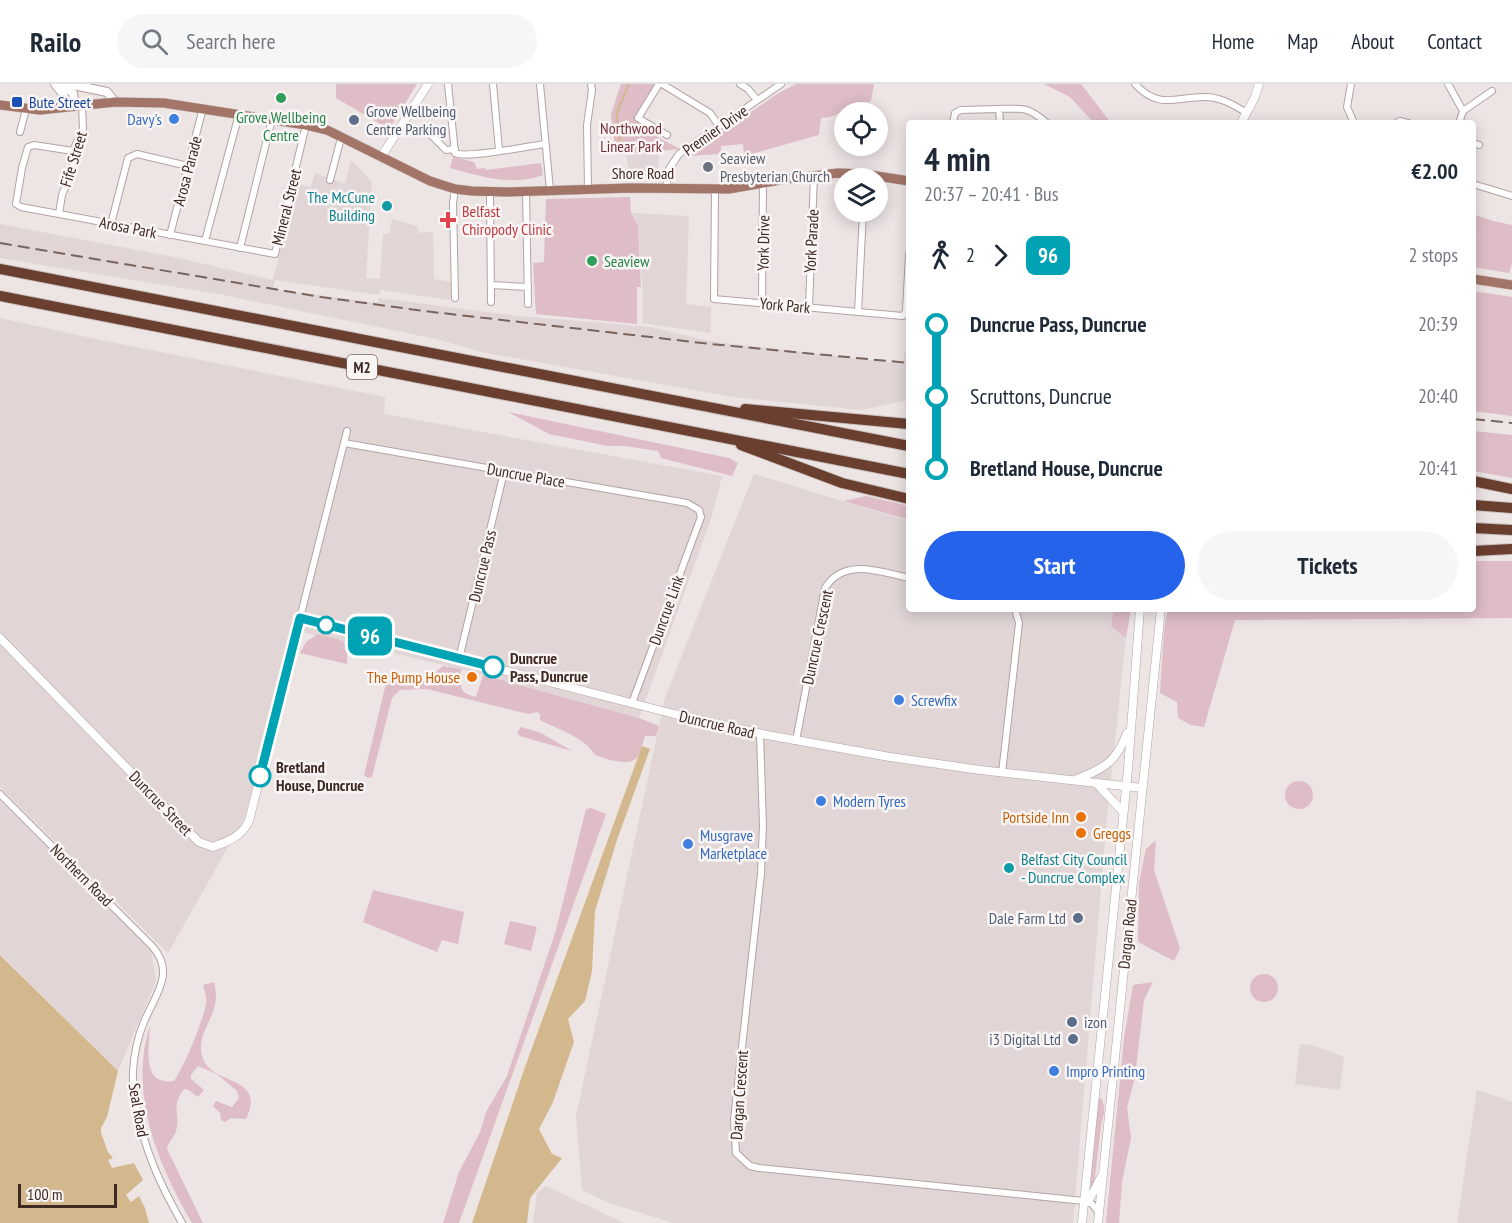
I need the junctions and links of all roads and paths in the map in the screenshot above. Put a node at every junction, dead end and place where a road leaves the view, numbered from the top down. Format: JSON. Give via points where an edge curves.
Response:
{"nodes":[{"id":1,"x":55,"y":84,"type":"edge"},
{"id":2,"x":61,"y":84,"type":"edge"},
{"id":3,"x":69,"y":84,"type":"edge"},
{"id":4,"x":428,"y":84,"type":"edge"},
{"id":5,"x":448,"y":84,"type":"edge"},
{"id":6,"x":493,"y":84,"type":"edge"},
{"id":7,"x":540,"y":84,"type":"edge"},
{"id":8,"x":591,"y":84,"type":"edge"},
{"id":9,"x":661,"y":84,"type":"edge"},
{"id":10,"x":740,"y":84,"type":"edge"},
{"id":11,"x":782,"y":84,"type":"edge"},
{"id":12,"x":1135,"y":84,"type":"edge"},
{"id":13,"x":1259,"y":84,"type":"edge"},
{"id":14,"x":1352,"y":84,"type":"edge"},
{"id":15,"x":1448,"y":84,"type":"edge"},
{"id":16,"x":1492,"y":91,"type":"dead end"},
{"id":17,"x":758,"y":100,"type":"junction"},
{"id":18,"x":115,"y":102,"type":"junction"},
{"id":19,"x":0,"y":105,"type":"edge"},
{"id":20,"x":75,"y":106,"type":"junction"},
{"id":21,"x":203,"y":108,"type":"junction"},
{"id":22,"x":26,"y":109,"type":"junction"},
{"id":23,"x":999,"y":109,"type":"junction"},
{"id":24,"x":1463,"y":111,"type":"junction"},
{"id":25,"x":1247,"y":112,"type":"junction"},
{"id":26,"x":239,"y":114,"type":"junction"},
{"id":27,"x":272,"y":119,"type":"junction"},
{"id":28,"x":953,"y":120,"type":"edge"},
{"id":29,"x":1000,"y":120,"type":"edge"},
{"id":30,"x":1043,"y":120,"type":"edge"},
{"id":31,"x":1243,"y":120,"type":"edge"},
{"id":32,"x":1353,"y":120,"type":"edge"},
{"id":33,"x":1460,"y":120,"type":"edge"},
{"id":34,"x":306,"y":125,"type":"junction"},
{"id":35,"x":719,"y":126,"type":"junction"},
{"id":36,"x":20,"y":132,"type":"dead end"},
{"id":37,"x":667,"y":135,"type":"dead end"},
{"id":38,"x":432,"y":136,"type":"dead end"},
{"id":39,"x":341,"y":138,"type":"junction"},
{"id":40,"x":545,"y":144,"type":"junction"},
{"id":41,"x":455,"y":149,"type":"junction"},
{"id":42,"x":499,"y":150,"type":"junction"},
{"id":43,"x":73,"y":151,"type":"junction"},
{"id":44,"x":381,"y":157,"type":"junction"},
{"id":45,"x":188,"y":166,"type":"junction"},
{"id":46,"x":814,"y":175,"type":"junction"},
{"id":47,"x":834,"y":175,"type":"edge"},
{"id":48,"x":888,"y":179,"type":"edge"},
{"id":49,"x":330,"y":180,"type":"dead end"},
{"id":50,"x":906,"y":181,"type":"edge"},
{"id":51,"x":763,"y":183,"type":"junction"},
{"id":52,"x":1476,"y":185,"type":"edge"},
{"id":53,"x":666,"y":188,"type":"junction"},
{"id":54,"x":455,"y":189,"type":"junction"},
{"id":55,"x":588,"y":189,"type":"junction"},
{"id":56,"x":715,"y":189,"type":"junction"},
{"id":57,"x":550,"y":190,"type":"junction"},
{"id":58,"x":526,"y":191,"type":"junction"},
{"id":59,"x":490,"y":193,"type":"junction"},
{"id":60,"x":1512,"y":196,"type":"edge"},
{"id":61,"x":59,"y":214,"type":"junction"},
{"id":62,"x":862,"y":222,"type":"edge"},
{"id":63,"x":111,"y":224,"type":"junction"},
{"id":64,"x":170,"y":235,"type":"junction"},
{"id":65,"x":206,"y":241,"type":"junction"},
{"id":66,"x":240,"y":248,"type":"junction"},
{"id":67,"x":275,"y":254,"type":"joint"},
{"id":68,"x":0,"y":269,"type":"edge"},
{"id":69,"x":1476,"y":279,"type":"edge"},
{"id":70,"x":491,"y":285,"type":"junction"},
{"id":71,"x":1512,"y":285,"type":"edge"},
{"id":72,"x":528,"y":287,"type":"junction"},
{"id":73,"x":0,"y":296,"type":"edge"},
{"id":74,"x":455,"y":298,"type":"dead end"},
{"id":75,"x":491,"y":302,"type":"dead end"},
{"id":76,"x":762,"y":303,"type":"junction"},
{"id":77,"x":528,"y":304,"type":"dead end"},
{"id":78,"x":809,"y":307,"type":"junction"},
{"id":79,"x":906,"y":311,"type":"edge"},
{"id":80,"x":858,"y":312,"type":"junction"},
{"id":81,"x":715,"y":409,"type":"junction"},
{"id":82,"x":906,"y":424,"type":"edge"},
{"id":83,"x":347,"y":431,"type":"dead end"},
{"id":84,"x":723,"y":437,"type":"junction"},
{"id":85,"x":344,"y":443,"type":"junction"},
{"id":86,"x":906,"y":445,"type":"edge"},
{"id":87,"x":504,"y":472,"type":"junction"},
{"id":88,"x":906,"y":473,"type":"edge"},
{"id":89,"x":1476,"y":482,"type":"edge"},
{"id":90,"x":1512,"y":489,"type":"edge"},
{"id":91,"x":906,"y":498,"type":"edge"},
{"id":92,"x":1476,"y":505,"type":"edge"},
{"id":93,"x":1512,"y":508,"type":"edge"},
{"id":94,"x":700,"y":517,"type":"joint"},
{"id":95,"x":1476,"y":528,"type":"edge"},
{"id":96,"x":1512,"y":530,"type":"edge"},
{"id":97,"x":1512,"y":549,"type":"edge"},
{"id":98,"x":1476,"y":551,"type":"edge"},
{"id":99,"x":906,"y":577,"type":"edge"},
{"id":100,"x":1016,"y":612,"type":"edge"},
{"id":101,"x":1140,"y":612,"type":"edge"},
{"id":102,"x":1161,"y":612,"type":"edge"},
{"id":103,"x":300,"y":618,"type":"junction"},
{"id":104,"x":0,"y":638,"type":"edge"},
{"id":105,"x":459,"y":659,"type":"junction"},
{"id":106,"x":632,"y":703,"type":"junction"},
{"id":107,"x":1130,"y":723,"type":"junction"},
{"id":108,"x":760,"y":734,"type":"junction"},
{"id":109,"x":796,"y":741,"type":"junction"},
{"id":110,"x":1002,"y":773,"type":"junction"},
{"id":111,"x":1075,"y":780,"type":"junction"},
{"id":112,"x":1097,"y":784,"type":"junction"},
{"id":113,"x":1126,"y":787,"type":"junction"},
{"id":114,"x":1142,"y":788,"type":"junction"},
{"id":115,"x":0,"y":794,"type":"edge"},
{"id":116,"x":1123,"y":812,"type":"junction"},
{"id":117,"x":162,"y":959,"type":"joint"},
{"id":118,"x":1103,"y":1173,"type":"junction"},
{"id":119,"x":1086,"y":1201,"type":"junction"},
{"id":120,"x":1099,"y":1213,"type":"junction"},
{"id":121,"x":182,"y":1223,"type":"edge"},
{"id":122,"x":1082,"y":1223,"type":"edge"},
{"id":123,"x":1098,"y":1223,"type":"edge"}],
"edges":[{"from":1,"to":20,"type":"main road"},
{"from":2,"to":20,"type":"main road","via":[[73,93]]},
{"from":3,"to":18,"type":"main road","via":[[107,92]]},
{"from":4,"to":44,"type":"street"},
{"from":5,"to":41,"type":"street"},
{"from":6,"to":42,"type":"street"},
{"from":7,"to":40,"type":"street"},
{"from":8,"to":55,"type":"street"},
{"from":9,"to":35,"type":"street","via":[[710,113]]},
{"from":9,"to":37,"type":"street","via":[[638,118]]},
{"from":10,"to":17,"type":"street"},
{"from":11,"to":17,"type":"street","name":"Premier Drive"},
{"from":12,"to":25,"type":"street","via":[[1160,100],[1206,97]]},
{"from":13,"to":25,"type":"street"},
{"from":14,"to":32,"type":"street","via":[[1347,107]]},
{"from":15,"to":24,"type":"street"},
{"from":16,"to":24,"type":"street"},
{"from":17,"to":35,"type":"street","name":"Premier Drive"},
{"from":18,"to":20,"type":"main road","name":"Shore Road"},
{"from":18,"to":21,"type":"main road","name":"Shore Road"},
{"from":19,"to":22,"type":"main road","name":"Shore Road"},
{"from":20,"to":22,"type":"main road","name":"Shore Road"},
{"from":20,"to":43,"type":"street","name":"Fife Street","via":[[83,129]]},
{"from":21,"to":26,"type":"main road","name":"Shore Road"},
{"from":21,"to":45,"type":"street","name":"Arosa Parade"},
{"from":22,"to":36,"type":"street"},
{"from":23,"to":28,"type":"street","via":[[962,111],[954,113]]},
{"from":23,"to":29,"type":"street"},
{"from":23,"to":30,"type":"street","via":[[1022,108]]},
{"from":24,"to":33,"type":"street"},
{"from":25,"to":31,"type":"street"},
{"from":26,"to":27,"type":"main road","name":"Shore Road"},
{"from":26,"to":65,"type":"street"},
{"from":27,"to":34,"type":"main road","name":"Shore Road"},
{"from":27,"to":66,"type":"street"},
{"from":34,"to":39,"type":"main road","name":"Shore Road"},
{"from":34,"to":67,"type":"street","name":"Mineral Street"},
{"from":35,"to":53,"type":"street","name":"Premier Drive","via":[[678,154],[669,169]]},
{"from":38,"to":41,"type":"street","via":[[446,150]]},
{"from":39,"to":44,"type":"main road","name":"Shore Road"},
{"from":39,"to":49,"type":"street"},
{"from":40,"to":42,"type":"street"},
{"from":40,"to":57,"type":"street"},
{"from":41,"to":42,"type":"street","via":[[459,155]]},
{"from":43,"to":61,"type":"street","name":"Fife Street","via":[[73,169]]},
{"from":43,"to":61,"type":"street","name":"Arosa Park","via":[[28,147],[22,168],[16,204]]},
{"from":44,"to":54,"type":"main road","name":"Shore Road"},
{"from":45,"to":63,"type":"street","via":[[159,158],[128,158]]},
{"from":45,"to":64,"type":"street","name":"Arosa Parade"},
{"from":46,"to":47,"type":"main road","name":"Shore Road"},
{"from":46,"to":51,"type":"main road","name":"Shore Road"},
{"from":46,"to":78,"type":"street","name":"York Parade"},
{"from":48,"to":50,"type":"main road","name":"Shore Road"},
{"from":51,"to":56,"type":"main road","name":"Shore Road"},
{"from":51,"to":76,"type":"street","name":"York Drive"},
{"from":52,"to":60,"type":"street"},
{"from":53,"to":55,"type":"main road","name":"Shore Road"},
{"from":53,"to":56,"type":"main road","name":"Shore Road"},
{"from":54,"to":59,"type":"main road","name":"Shore Road"},
{"from":54,"to":74,"type":"street"},
{"from":55,"to":57,"type":"main road","name":"Shore Road"},
{"from":56,"to":76,"type":"street","name":"York Park","via":[[714,299]]},
{"from":57,"to":58,"type":"main road","name":"Shore Road"},
{"from":58,"to":59,"type":"main road","name":"Shore Road"},
{"from":58,"to":72,"type":"street"},
{"from":59,"to":70,"type":"street"},
{"from":61,"to":63,"type":"street","name":"Arosa Park"},
{"from":62,"to":80,"type":"street"},
{"from":63,"to":64,"type":"street","name":"Arosa Park"},
{"from":64,"to":65,"type":"street","name":"Arosa Park"},
{"from":65,"to":66,"type":"street","name":"Arosa Park"},
{"from":66,"to":67,"type":"street","name":"Arosa Park"},
{"from":68,"to":81,"type":"highway","number":"M2"},
{"from":69,"to":71,"type":"main road"},
{"from":70,"to":72,"type":"street"},
{"from":70,"to":75,"type":"street"},
{"from":72,"to":77,"type":"street"},
{"from":73,"to":84,"type":"highway","number":"M2"},
{"from":76,"to":78,"type":"street","name":"York Park"},
{"from":78,"to":80,"type":"street","name":"York Park"},
{"from":79,"to":80,"type":"street","name":"York Park","via":[[903,316]]},
{"from":81,"to":82,"type":"highway","via":[[756,409]]},
{"from":81,"to":86,"type":"highway","number":"M2"},
{"from":83,"to":85,"type":"street","name":"Duncrue Street"},
{"from":84,"to":88,"type":"highway","number":"M2"},
{"from":84,"to":91,"type":"highway","via":[[842,483]]},
{"from":85,"to":87,"type":"street","name":"Duncrue Place"},
{"from":85,"to":103,"type":"street","name":"Duncrue Street"},
{"from":87,"to":94,"type":"street","name":"Duncrue Place","via":[[687,503],[699,510]]},
{"from":87,"to":105,"type":"street","name":"Duncrue Pass"},
{"from":89,"to":90,"type":"highway"},
{"from":92,"to":93,"type":"highway"},
{"from":94,"to":106,"type":"street","name":"Duncrue Link"},
{"from":95,"to":96,"type":"highway"},
{"from":97,"to":98,"type":"highway"},
{"from":99,"to":109,"type":"street","name":"Duncrue Crescent","via":[[849,568],[831,578],[825,588]]},
{"from":100,"to":110,"type":"street","via":[[1019,623]]},
{"from":101,"to":107,"type":"street","name":"Dargan Road"},
{"from":102,"to":114,"type":"street","name":"Dargan Road"},
{"from":103,"to":104,"type":"street","name":"Duncrue Street","via":[[249,820],[238,836],[213,847],[190,834]]},
{"from":103,"to":105,"type":"street","name":"Duncrue Road"},
{"from":105,"to":106,"type":"street","name":"Duncrue Road"},
{"from":106,"to":108,"type":"street","name":"Duncrue Road"},
{"from":107,"to":111,"type":"street","via":[[1113,759]]},
{"from":107,"to":113,"type":"street","name":"Dargan Road"},
{"from":108,"to":109,"type":"street","name":"Duncrue Road"},
{"from":108,"to":119,"type":"street","name":"Dargan Crescent","via":[[762,874],[734,1120],[736,1153],[750,1166],[761,1168]]},
{"from":109,"to":110,"type":"street","name":"Duncrue Road"},
{"from":110,"to":111,"type":"street","name":"Duncrue Road"},
{"from":111,"to":112,"type":"street","name":"Duncrue Road"},
{"from":112,"to":113,"type":"street","name":"Duncrue Road"},
{"from":112,"to":116,"type":"street"},
{"from":113,"to":114,"type":"street","name":"Duncrue Road"},
{"from":113,"to":116,"type":"street","name":"Dargan Road"},
{"from":114,"to":118,"type":"street","name":"Dargan Road"},
{"from":115,"to":117,"type":"street","name":"Northern Road"},
{"from":116,"to":119,"type":"street","name":"Dargan Road"},
{"from":117,"to":121,"type":"street","name":"Seal Road","via":[[163,978],[143,1024],[134,1059],[133,1085],[148,1153]]},
{"from":118,"to":119,"type":"street"},
{"from":118,"to":120,"type":"street","name":"Dargan Road"},
{"from":119,"to":120,"type":"street"},
{"from":119,"to":122,"type":"street","name":"Dargan Road"},
{"from":120,"to":123,"type":"street","name":"Dargan Road"}]}
